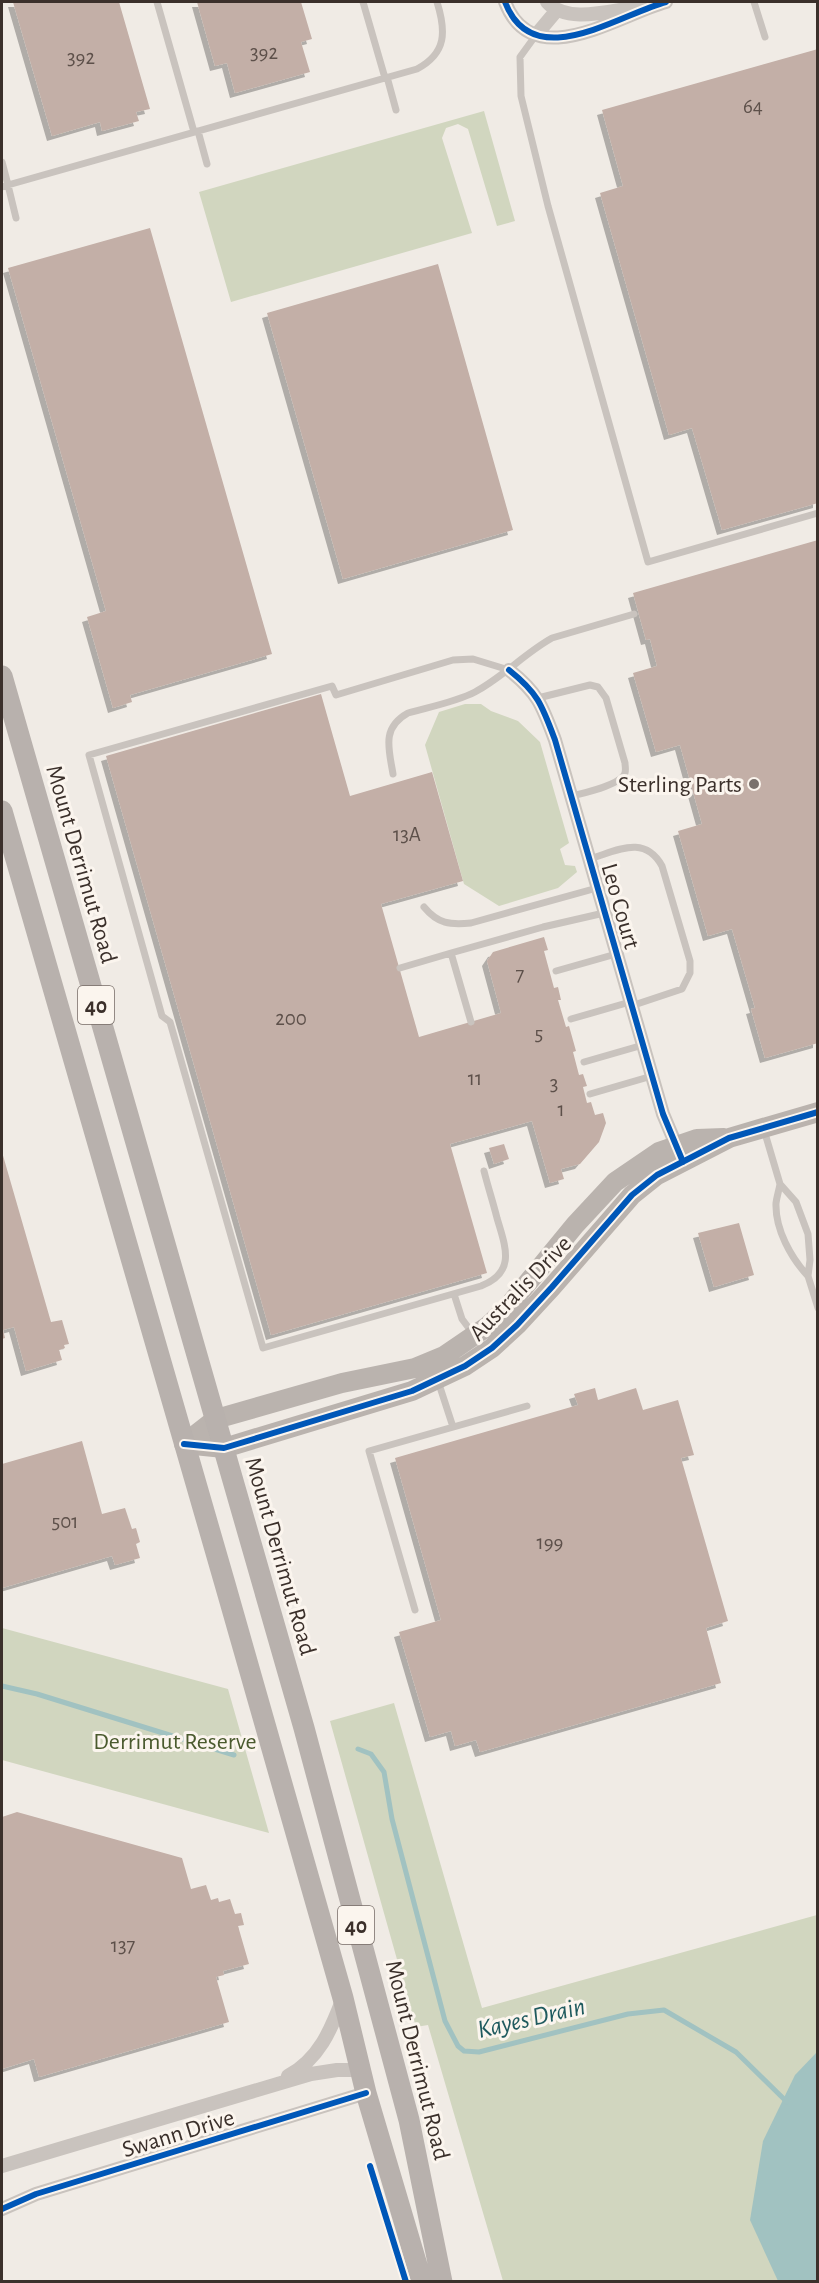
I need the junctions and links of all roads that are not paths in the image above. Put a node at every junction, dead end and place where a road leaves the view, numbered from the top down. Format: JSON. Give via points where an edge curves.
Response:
{"nodes":[{"id":1,"x":157,"y":2,"type":"edge"},
{"id":2,"x":363,"y":2,"type":"edge"},
{"id":3,"x":437,"y":2,"type":"edge"},
{"id":4,"x":505,"y":2,"type":"edge"},
{"id":5,"x":666,"y":2,"type":"edge"},
{"id":6,"x":754,"y":2,"type":"edge"},
{"id":7,"x":552,"y":6,"type":"edge"},
{"id":8,"x":650,"y":6,"type":"junction"},
{"id":9,"x":536,"y":35,"type":"junction"},
{"id":10,"x":765,"y":37,"type":"dead end"},
{"id":11,"x":386,"y":78,"type":"junction"},
{"id":12,"x":396,"y":110,"type":"dead end"},
{"id":13,"x":196,"y":132,"type":"junction"},
{"id":14,"x":2,"y":162,"type":"edge"},
{"id":15,"x":207,"y":164,"type":"dead end"},
{"id":16,"x":5,"y":186,"type":"edge"},
{"id":17,"x":16,"y":218,"type":"dead end"},
{"id":18,"x":818,"y":513,"type":"edge"},
{"id":19,"x":634,"y":614,"type":"dead end"},
{"id":20,"x":509,"y":670,"type":"junction"},
{"id":21,"x":2,"y":676,"type":"edge"},
{"id":22,"x":538,"y":698,"type":"junction"},
{"id":23,"x":393,"y":774,"type":"dead end"},
{"id":24,"x":571,"y":796,"type":"junction"},
{"id":25,"x":2,"y":811,"type":"edge"},
{"id":26,"x":589,"y":859,"type":"junction"},
{"id":27,"x":597,"y":888,"type":"junction"},
{"id":28,"x":424,"y":907,"type":"dead end"},
{"id":29,"x":604,"y":913,"type":"junction"},
{"id":30,"x":451,"y":953,"type":"junction"},
{"id":31,"x":616,"y":954,"type":"junction"},
{"id":32,"x":400,"y":968,"type":"dead end"},
{"id":33,"x":556,"y":971,"type":"dead end"},
{"id":34,"x":631,"y":1004,"type":"junction"},
{"id":35,"x":571,"y":1019,"type":"dead end"},
{"id":36,"x":471,"y":1022,"type":"dead end"},
{"id":37,"x":643,"y":1045,"type":"junction"},
{"id":38,"x":584,"y":1062,"type":"dead end"},
{"id":39,"x":652,"y":1076,"type":"junction"},
{"id":40,"x":590,"y":1094,"type":"dead end"},
{"id":41,"x":818,"y":1112,"type":"edge"},
{"id":42,"x":763,"y":1128,"type":"junction"},
{"id":43,"x":679,"y":1154,"type":"junction"},
{"id":44,"x":484,"y":1171,"type":"dead end"},
{"id":45,"x":780,"y":1184,"type":"junction"},
{"id":46,"x":808,"y":1276,"type":"junction"},
{"id":47,"x":454,"y":1294,"type":"junction"},
{"id":48,"x":818,"y":1308,"type":"edge"},
{"id":49,"x":480,"y":1344,"type":"junction"},
{"id":50,"x":429,"y":1362,"type":"junction"},
{"id":51,"x":437,"y":1380,"type":"junction"},
{"id":52,"x":527,"y":1406,"type":"dead end"},
{"id":53,"x":216,"y":1419,"type":"junction"},
{"id":54,"x":453,"y":1427,"type":"junction"},
{"id":55,"x":184,"y":1444,"type":"junction"},
{"id":56,"x":224,"y":1448,"type":"junction"},
{"id":57,"x":415,"y":1610,"type":"dead end"},
{"id":58,"x":343,"y":1998,"type":"junction"},
{"id":59,"x":360,"y":2070,"type":"junction"},
{"id":60,"x":397,"y":2073,"type":"junction"},
{"id":61,"x":273,"y":2084,"type":"junction"},
{"id":62,"x":366,"y":2093,"type":"junction"},
{"id":63,"x":2,"y":2166,"type":"edge"},
{"id":64,"x":2,"y":2209,"type":"edge"},
{"id":65,"x":422,"y":2282,"type":"edge"},
{"id":66,"x":442,"y":2282,"type":"edge"}],
"edges":[{"from":1,"to":13,"type":"lane"},
{"from":2,"to":11,"type":"lane"},
{"from":3,"to":11,"type":"lane","via":[[443,29],[436,55],[417,69]]},
{"from":4,"to":9,"type":"street","via":[[517,23]]},
{"from":5,"to":8,"type":"street"},
{"from":6,"to":10,"type":"lane"},
{"from":7,"to":8,"type":"street","via":[[589,15]]},
{"from":7,"to":9,"type":"street"},
{"from":8,"to":9,"type":"street","via":[[579,34]]},
{"from":9,"to":18,"type":"lane","via":[[520,57],[521,96],[648,562]]},
{"from":11,"to":12,"type":"lane"},
{"from":11,"to":13,"type":"lane"},
{"from":13,"to":15,"type":"lane"},
{"from":13,"to":16,"type":"lane"},
{"from":14,"to":16,"type":"lane"},
{"from":16,"to":17,"type":"lane"},
{"from":19,"to":20,"type":"lane","via":[[552,638]]},
{"from":20,"to":22,"type":"street","name":"Leo Court"},
{"from":20,"to":23,"type":"lane","via":[[474,693],[398,719],[388,740]]},
{"from":20,"to":47,"type":"lane","via":[[473,659],[453,660],[336,695],[332,686],[89,755],[162,1016],[170,1022],[263,1348]]},
{"from":21,"to":53,"type":"main road","name":"Mount Derrimut Road","number":"40"},
{"from":22,"to":24,"type":"street","name":"Leo Court"},
{"from":22,"to":24,"type":"lane","via":[[590,685],[598,687],[606,698],[625,772],[609,785]]},
{"from":24,"to":26,"type":"street","name":"Leo Court"},
{"from":25,"to":55,"type":"main road","number":"40"},
{"from":26,"to":27,"type":"street","name":"Leo Court"},
{"from":26,"to":34,"type":"lane","via":[[637,846],[656,856],[690,962],[690,973],[682,989]]},
{"from":27,"to":28,"type":"lane","via":[[471,923],[439,922]]},
{"from":27,"to":29,"type":"street","name":"Leo Court"},
{"from":29,"to":30,"type":"lane"},
{"from":29,"to":31,"type":"street","name":"Leo Court"},
{"from":30,"to":32,"type":"lane"},
{"from":30,"to":36,"type":"lane"},
{"from":31,"to":33,"type":"lane"},
{"from":31,"to":34,"type":"street","name":"Leo Court"},
{"from":34,"to":35,"type":"lane"},
{"from":34,"to":37,"type":"street","name":"Leo Court"},
{"from":37,"to":38,"type":"lane"},
{"from":37,"to":39,"type":"street","name":"Leo Court"},
{"from":39,"to":40,"type":"lane"},
{"from":39,"to":43,"type":"street","name":"Leo Court"},
{"from":41,"to":42,"type":"street","name":"Australis Drive"},
{"from":42,"to":43,"type":"street","name":"Australis Drive"},
{"from":42,"to":45,"type":"lane"},
{"from":43,"to":49,"type":"street","name":"Australis Drive","via":[[632,1195],[517,1324]]},
{"from":44,"to":47,"type":"lane","via":[[506,1248],[504,1267],[489,1283]]},
{"from":45,"to":46,"type":"lane","via":[[796,1202],[808,1234]]},
{"from":45,"to":46,"type":"lane","via":[[776,1204],[780,1225],[792,1256]]},
{"from":46,"to":48,"type":"lane"},
{"from":47,"to":49,"type":"lane","via":[[462,1319]]},
{"from":49,"to":50,"type":"street","name":"Australis Drive"},
{"from":49,"to":51,"type":"street","name":"Australis Drive","via":[[465,1366]]},
{"from":50,"to":51,"type":"lane"},
{"from":50,"to":53,"type":"street","name":"Australis Drive"},
{"from":51,"to":54,"type":"lane"},
{"from":51,"to":56,"type":"street","name":"Australis Drive"},
{"from":52,"to":54,"type":"lane"},
{"from":53,"to":55,"type":"street"},
{"from":53,"to":56,"type":"main road","name":"Mount Derrimut Road","number":"40"},
{"from":54,"to":57,"type":"lane","via":[[369,1451]]},
{"from":55,"to":56,"type":"street"},
{"from":55,"to":58,"type":"main road","number":"40"},
{"from":56,"to":60,"type":"main road","name":"Mount Derrimut Road","number":"40"},
{"from":58,"to":59,"type":"main road","number":"40"},
{"from":58,"to":61,"type":"street","via":[[320,2049],[297,2071]]},
{"from":59,"to":60,"type":"main road"},
{"from":59,"to":61,"type":"street","name":"Swann Drive","via":[[311,2074]]},
{"from":59,"to":62,"type":"main road","number":"40"},
{"from":60,"to":62,"type":"main road"},
{"from":60,"to":66,"type":"main road","name":"Mount Derrimut Road","number":"40"},
{"from":61,"to":63,"type":"street","name":"Swann Drive"},
{"from":62,"to":64,"type":"street","name":"Swann Drive","via":[[36,2194]]},
{"from":62,"to":65,"type":"main road","number":"40"}]}
